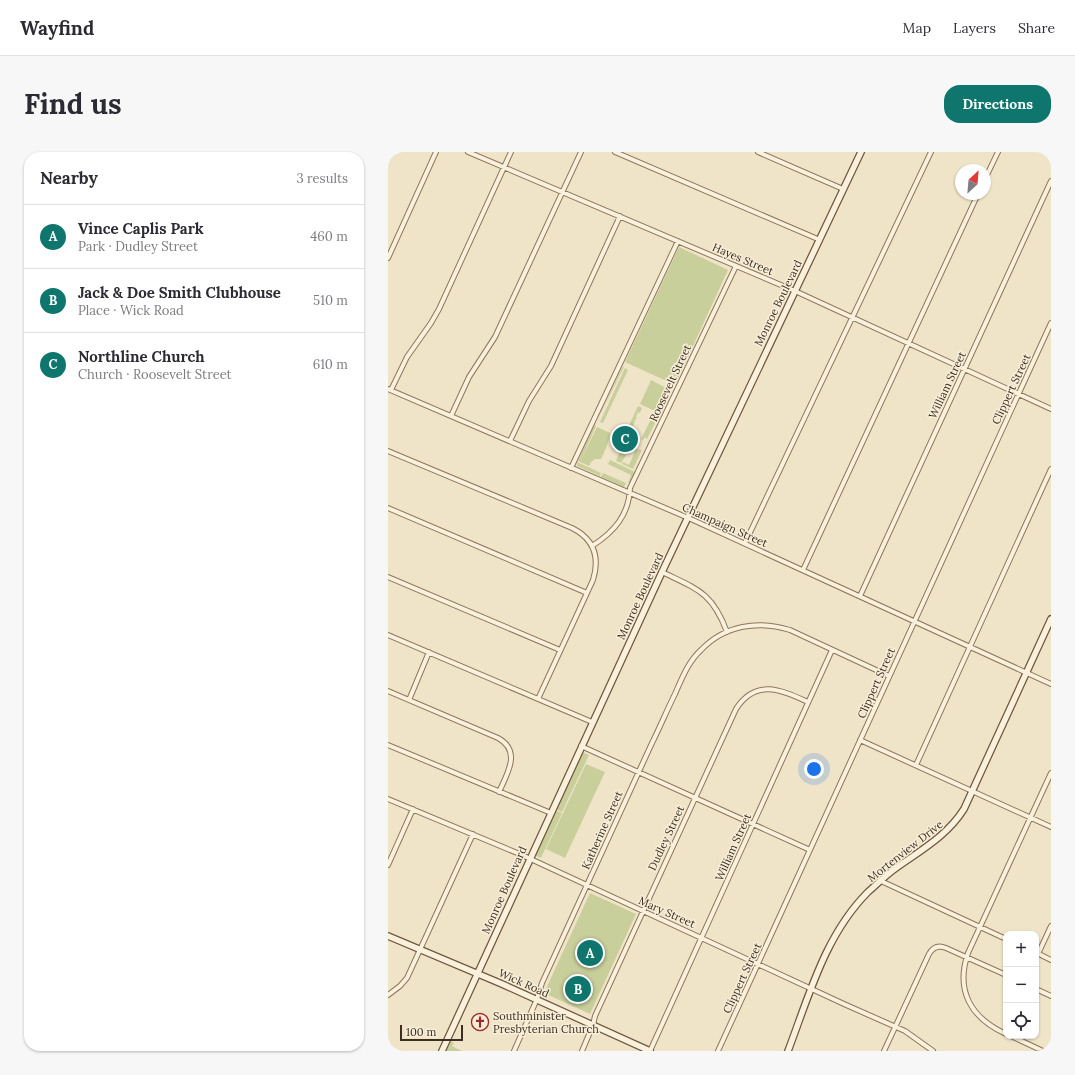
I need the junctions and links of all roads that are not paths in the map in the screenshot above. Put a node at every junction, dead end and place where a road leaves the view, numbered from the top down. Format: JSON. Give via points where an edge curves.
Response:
{"nodes":[{"id":1,"x":436,"y":152,"type":"edge"},
{"id":2,"x":468,"y":152,"type":"edge"},
{"id":3,"x":511,"y":152,"type":"edge"},
{"id":4,"x":580,"y":152,"type":"edge"},
{"id":5,"x":615,"y":152,"type":"edge"},
{"id":6,"x":758,"y":152,"type":"edge"},
{"id":7,"x":861,"y":152,"type":"edge"},
{"id":8,"x":931,"y":152,"type":"edge"},
{"id":9,"x":998,"y":152,"type":"edge"},
{"id":10,"x":504,"y":167,"type":"junction"},
{"id":11,"x":991,"y":167,"type":"edge"},
{"id":12,"x":1051,"y":181,"type":"edge"},
{"id":13,"x":843,"y":189,"type":"junction"},
{"id":14,"x":562,"y":192,"type":"junction"},
{"id":15,"x":975,"y":200,"type":"edge"},
{"id":16,"x":620,"y":216,"type":"junction"},
{"id":17,"x":820,"y":240,"type":"junction"},
{"id":18,"x":678,"y":241,"type":"junction"},
{"id":19,"x":388,"y":258,"type":"edge"},
{"id":20,"x":736,"y":266,"type":"junction"},
{"id":21,"x":795,"y":291,"type":"junction"},
{"id":22,"x":852,"y":317,"type":"junction"},
{"id":23,"x":1051,"y":323,"type":"edge"},
{"id":24,"x":908,"y":343,"type":"junction"},
{"id":25,"x":964,"y":369,"type":"junction"},
{"id":26,"x":390,"y":390,"type":"edge"},
{"id":27,"x":1019,"y":394,"type":"junction"},
{"id":28,"x":1051,"y":409,"type":"edge"},
{"id":29,"x":451,"y":416,"type":"junction"},
{"id":30,"x":510,"y":441,"type":"junction"},
{"id":31,"x":388,"y":451,"type":"edge"},
{"id":32,"x":571,"y":468,"type":"junction"},
{"id":33,"x":1051,"y":469,"type":"edge"},
{"id":34,"x":630,"y":493,"type":"junction"},
{"id":35,"x":388,"y":508,"type":"edge"},
{"id":36,"x":687,"y":517,"type":"junction"},
{"id":37,"x":745,"y":543,"type":"junction"},
{"id":38,"x":592,"y":546,"type":"junction"},
{"id":39,"x":802,"y":570,"type":"junction"},
{"id":40,"x":662,"y":572,"type":"junction"},
{"id":41,"x":388,"y":577,"type":"edge"},
{"id":42,"x":587,"y":593,"type":"junction"},
{"id":43,"x":860,"y":596,"type":"junction"},
{"id":44,"x":1051,"y":620,"type":"edge"},
{"id":45,"x":914,"y":621,"type":"junction"},
{"id":46,"x":727,"y":632,"type":"junction"},
{"id":47,"x":388,"y":635,"type":"edge"},
{"id":48,"x":970,"y":647,"type":"junction"},
{"id":49,"x":560,"y":650,"type":"junction"},
{"id":50,"x":832,"y":650,"type":"junction"},
{"id":51,"x":429,"y":652,"type":"junction"},
{"id":52,"x":1027,"y":673,"type":"junction"},
{"id":53,"x":889,"y":676,"type":"junction"},
{"id":54,"x":1051,"y":684,"type":"edge"},
{"id":55,"x":388,"y":691,"type":"edge"},
{"id":56,"x":538,"y":699,"type":"junction"},
{"id":57,"x":409,"y":700,"type":"junction"},
{"id":58,"x":808,"y":702,"type":"junction"},
{"id":59,"x":592,"y":722,"type":"junction"},
{"id":60,"x":860,"y":740,"type":"junction"},
{"id":61,"x":388,"y":745,"type":"edge"},
{"id":62,"x":582,"y":746,"type":"junction"},
{"id":63,"x":916,"y":765,"type":"junction"},
{"id":64,"x":639,"y":772,"type":"junction"},
{"id":65,"x":1051,"y":773,"type":"edge"},
{"id":66,"x":499,"y":792,"type":"junction"},
{"id":67,"x":973,"y":792,"type":"junction"},
{"id":68,"x":694,"y":798,"type":"junction"},
{"id":69,"x":388,"y":799,"type":"edge"},
{"id":70,"x":413,"y":809,"type":"junction"},
{"id":71,"x":551,"y":813,"type":"junction"},
{"id":72,"x":1031,"y":818,"type":"junction"},
{"id":73,"x":752,"y":824,"type":"junction"},
{"id":74,"x":1051,"y":827,"type":"edge"},
{"id":75,"x":473,"y":834,"type":"junction"},
{"id":76,"x":810,"y":850,"type":"junction"},
{"id":77,"x":530,"y":858,"type":"junction"},
{"id":78,"x":388,"y":865,"type":"edge"},
{"id":79,"x":881,"y":881,"type":"junction"},
{"id":80,"x":587,"y":885,"type":"junction"},
{"id":81,"x":643,"y":911,"type":"junction"},
{"id":82,"x":1051,"y":926,"type":"edge"},
{"id":83,"x":980,"y":927,"type":"junction"},
{"id":84,"x":388,"y":936,"type":"edge"},
{"id":85,"x":702,"y":937,"type":"junction"},
{"id":86,"x":1003,"y":938,"type":"edge"},
{"id":87,"x":419,"y":949,"type":"junction"},
{"id":88,"x":1039,"y":949,"type":"edge"},
{"id":89,"x":1039,"y":954,"type":"edge"},
{"id":90,"x":967,"y":957,"type":"junction"},
{"id":91,"x":1051,"y":960,"type":"edge"},
{"id":92,"x":758,"y":964,"type":"junction"},
{"id":93,"x":477,"y":973,"type":"junction"},
{"id":94,"x":1003,"y":974,"type":"edge"},
{"id":95,"x":812,"y":989,"type":"junction"},
{"id":96,"x":1039,"y":990,"type":"edge"},
{"id":97,"x":388,"y":995,"type":"edge"},
{"id":98,"x":1051,"y":996,"type":"edge"},
{"id":99,"x":537,"y":1000,"type":"junction"},
{"id":100,"x":593,"y":1025,"type":"junction"},
{"id":101,"x":896,"y":1026,"type":"junction"},
{"id":102,"x":1003,"y":1032,"type":"edge"},
{"id":103,"x":1017,"y":1039,"type":"edge"},
{"id":104,"x":442,"y":1051,"type":"edge"},
{"id":105,"x":514,"y":1051,"type":"edge"},
{"id":106,"x":582,"y":1051,"type":"edge"},
{"id":107,"x":650,"y":1051,"type":"edge"},
{"id":108,"x":718,"y":1051,"type":"edge"},
{"id":109,"x":788,"y":1051,"type":"edge"},
{"id":110,"x":884,"y":1051,"type":"edge"},
{"id":111,"x":933,"y":1051,"type":"edge"},
{"id":112,"x":1043,"y":1051,"type":"edge"}],
"edges":[{"from":1,"to":19,"type":"street"},
{"from":2,"to":10,"type":"street","name":"Hayes Street"},
{"from":3,"to":10,"type":"street"},
{"from":4,"to":14,"type":"street"},
{"from":5,"to":17,"type":"street"},
{"from":6,"to":13,"type":"street"},
{"from":7,"to":13,"type":"street","name":"Monroe Boulevard"},
{"from":8,"to":22,"type":"street"},
{"from":9,"to":11,"type":"street"},
{"from":10,"to":14,"type":"street","name":"Hayes Street"},
{"from":10,"to":26,"type":"street","via":[[439,308],[407,357]]},
{"from":12,"to":25,"type":"street","name":"William Street"},
{"from":13,"to":17,"type":"street","name":"Monroe Boulevard"},
{"from":14,"to":16,"type":"street","name":"Hayes Street"},
{"from":14,"to":29,"type":"street","via":[[495,337],[469,378]]},
{"from":15,"to":24,"type":"street"},
{"from":16,"to":18,"type":"street","name":"Hayes Street"},
{"from":16,"to":30,"type":"street","via":[[551,366],[529,401]]},
{"from":17,"to":21,"type":"street","name":"Monroe Boulevard"},
{"from":18,"to":20,"type":"street","name":"Hayes Street"},
{"from":18,"to":32,"type":"street"},
{"from":20,"to":21,"type":"street","name":"Hayes Street"},
{"from":20,"to":34,"type":"street","name":"Roosevelt Street","via":[[630,488]]},
{"from":21,"to":22,"type":"street","name":"Hayes Street"},
{"from":21,"to":36,"type":"street","name":"Monroe Boulevard"},
{"from":22,"to":24,"type":"street","name":"Hayes Street"},
{"from":22,"to":37,"type":"street"},
{"from":23,"to":27,"type":"street","name":"Clippert Street"},
{"from":24,"to":25,"type":"street","name":"Hayes Street"},
{"from":24,"to":39,"type":"street"},
{"from":25,"to":27,"type":"street","name":"Hayes Street"},
{"from":25,"to":43,"type":"street","name":"William Street"},
{"from":26,"to":29,"type":"street","name":"Champaign Street"},
{"from":27,"to":28,"type":"street","name":"Hayes Street"},
{"from":27,"to":45,"type":"street","name":"Clippert Street"},
{"from":29,"to":30,"type":"street","name":"Champaign Street"},
{"from":30,"to":32,"type":"street","name":"Champaign Street"},
{"from":31,"to":38,"type":"street","via":[[576,530]]},
{"from":32,"to":34,"type":"street","name":"Champaign Street"},
{"from":33,"to":48,"type":"street"},
{"from":34,"to":36,"type":"street","name":"Champaign Street"},
{"from":34,"to":38,"type":"street","name":"Roosevelt Street","via":[[626,507],[614,529]]},
{"from":35,"to":42,"type":"street"},
{"from":36,"to":37,"type":"street","name":"Champaign Street"},
{"from":36,"to":40,"type":"street","name":"Monroe Boulevard"},
{"from":37,"to":39,"type":"street","name":"Champaign Street"},
{"from":38,"to":42,"type":"street","via":[[596,570]]},
{"from":39,"to":43,"type":"street","name":"Champaign Street"},
{"from":40,"to":46,"type":"street","via":[[711,600]]},
{"from":40,"to":59,"type":"street","name":"Monroe Boulevard"},
{"from":41,"to":49,"type":"street"},
{"from":42,"to":49,"type":"street"},
{"from":43,"to":45,"type":"street","name":"Champaign Street"},
{"from":44,"to":52,"type":"street","name":"Mortenview Drive"},
{"from":45,"to":48,"type":"street","name":"Champaign Street"},
{"from":45,"to":53,"type":"street","name":"Clippert Street"},
{"from":46,"to":50,"type":"street","name":"Katherine Street","via":[[749,625],[773,626],[790,630]]},
{"from":46,"to":64,"type":"street","name":"Katherine Street","via":[[700,650],[691,662]]},
{"from":47,"to":51,"type":"street"},
{"from":48,"to":52,"type":"street","name":"Champaign Street"},
{"from":48,"to":63,"type":"street"},
{"from":49,"to":56,"type":"street"},
{"from":50,"to":53,"type":"street","name":"Katherine Street"},
{"from":50,"to":58,"type":"street","name":"William Street"},
{"from":51,"to":56,"type":"street"},
{"from":51,"to":57,"type":"street"},
{"from":52,"to":54,"type":"street","name":"Champaign Street"},
{"from":52,"to":67,"type":"street","name":"Mortenview Drive"},
{"from":53,"to":60,"type":"street","name":"Clippert Street"},
{"from":55,"to":57,"type":"street"},
{"from":56,"to":59,"type":"street"},
{"from":57,"to":66,"type":"street","via":[[505,742],[510,750],[511,761]]},
{"from":58,"to":68,"type":"street","name":"Dudley Street","via":[[785,691],[772,689],[757,691],[744,699],[734,713]]},
{"from":58,"to":73,"type":"street","name":"William Street"},
{"from":59,"to":62,"type":"street","name":"Monroe Boulevard"},
{"from":60,"to":63,"type":"street"},
{"from":60,"to":76,"type":"street","name":"Clippert Street"},
{"from":61,"to":66,"type":"street"},
{"from":62,"to":64,"type":"street"},
{"from":62,"to":71,"type":"street","name":"Monroe Boulevard"},
{"from":63,"to":67,"type":"street"},
{"from":64,"to":68,"type":"street"},
{"from":64,"to":80,"type":"street","name":"Katherine Street"},
{"from":65,"to":72,"type":"street"},
{"from":66,"to":71,"type":"street"},
{"from":67,"to":72,"type":"street"},
{"from":67,"to":79,"type":"street","name":"Mortenview Drive","via":[[950,828]]},
{"from":68,"to":73,"type":"street"},
{"from":68,"to":81,"type":"street","name":"Dudley Street"},
{"from":69,"to":70,"type":"street","name":"Mary Street"},
{"from":70,"to":75,"type":"street","name":"Mary Street"},
{"from":70,"to":78,"type":"street"},
{"from":71,"to":77,"type":"street","name":"Monroe Boulevard"},
{"from":72,"to":74,"type":"street"},
{"from":72,"to":83,"type":"street"},
{"from":73,"to":76,"type":"street"},
{"from":73,"to":85,"type":"street","name":"William Street"},
{"from":75,"to":77,"type":"street","name":"Mary Street"},
{"from":75,"to":87,"type":"street"},
{"from":76,"to":92,"type":"street","name":"Clippert Street"},
{"from":77,"to":80,"type":"street","name":"Mary Street"},
{"from":77,"to":93,"type":"street","name":"Monroe Boulevard"},
{"from":79,"to":83,"type":"street"},
{"from":79,"to":95,"type":"street","name":"Mortenview Drive","via":[[856,906],[838,930]]},
{"from":80,"to":81,"type":"street","name":"Mary Street"},
{"from":80,"to":99,"type":"street","name":"Katherine Street"},
{"from":81,"to":85,"type":"street","name":"Mary Street"},
{"from":81,"to":100,"type":"street","name":"Dudley Street"},
{"from":82,"to":88,"type":"street"},
{"from":83,"to":86,"type":"street"},
{"from":83,"to":90,"type":"street"},
{"from":84,"to":87,"type":"street","name":"Wick Road"},
{"from":85,"to":92,"type":"street","name":"Mary Street"},
{"from":85,"to":107,"type":"street","name":"William Street"},
{"from":87,"to":93,"type":"street","name":"Wick Road"},
{"from":87,"to":97,"type":"street","via":[[404,982]]},
{"from":89,"to":91,"type":"street"},
{"from":90,"to":94,"type":"street"},
{"from":90,"to":101,"type":"street","via":[[943,947],[932,950]]},
{"from":90,"to":102,"type":"street","via":[[964,964],[964,982],[968,998],[977,1014],[987,1024]]},
{"from":92,"to":95,"type":"street","name":"Mary Street"},
{"from":92,"to":108,"type":"street","name":"Clippert Street"},
{"from":93,"to":99,"type":"street","name":"Wick Road"},
{"from":93,"to":104,"type":"street","name":"Monroe Boulevard"},
{"from":95,"to":101,"type":"street","name":"Mary Street"},
{"from":95,"to":109,"type":"street","name":"Mortenview Drive"},
{"from":96,"to":98,"type":"street"},
{"from":99,"to":100,"type":"street","name":"Wick Road"},
{"from":99,"to":105,"type":"street","name":"Katherine Street"},
{"from":100,"to":106,"type":"street","name":"Dudley Street"},
{"from":100,"to":107,"type":"street","name":"Wick Road"},
{"from":101,"to":110,"type":"street"},
{"from":101,"to":111,"type":"street","name":"Mary Street"},
{"from":103,"to":112,"type":"street"}]}
